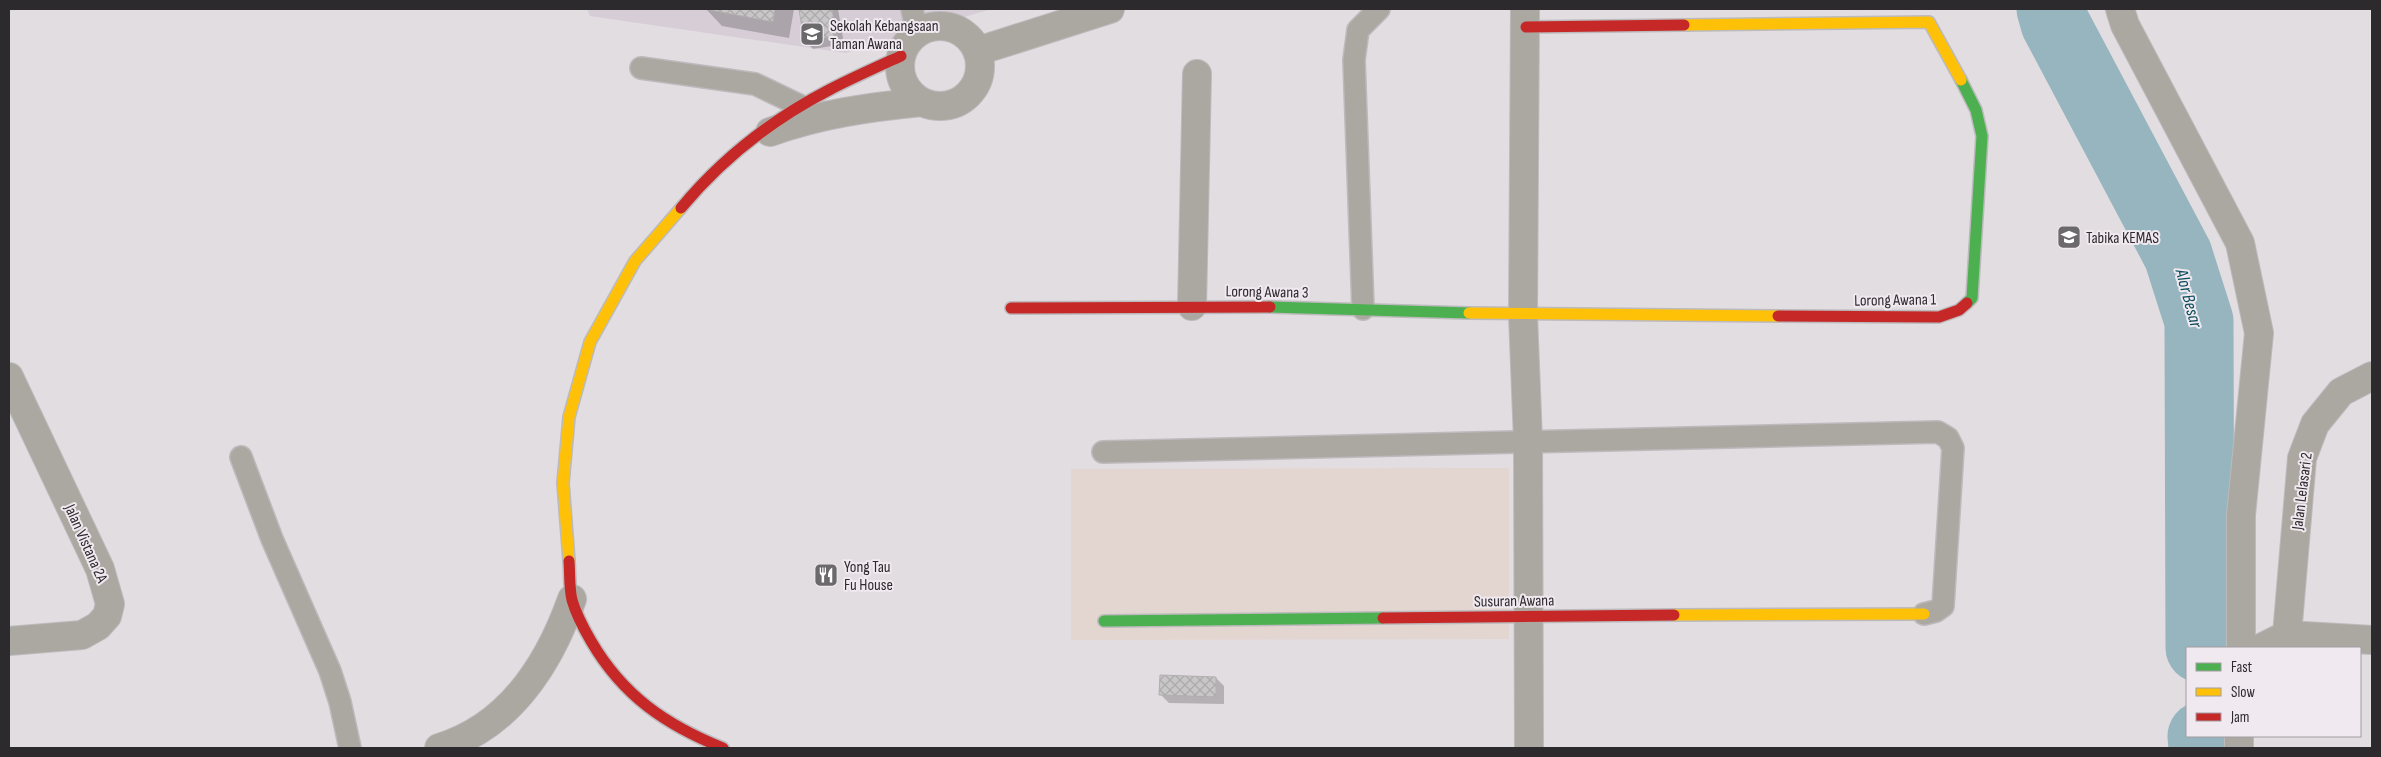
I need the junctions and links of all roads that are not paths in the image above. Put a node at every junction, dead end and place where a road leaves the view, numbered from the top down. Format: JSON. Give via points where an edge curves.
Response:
{"nodes":[{"id":1,"x":1110,"y":9,"type":"edge"},
{"id":2,"x":1379,"y":9,"type":"edge"},
{"id":3,"x":2120,"y":9,"type":"edge"},
{"id":4,"x":1929,"y":15,"type":"edge"},
{"id":5,"x":1526,"y":18,"type":"edge"},
{"id":6,"x":914,"y":21,"type":"edge"},
{"id":7,"x":978,"y":51,"type":"junction"},
{"id":8,"x":901,"y":56,"type":"junction"},
{"id":9,"x":641,"y":68,"type":"dead end"},
{"id":10,"x":1196,"y":74,"type":"dead end"},
{"id":11,"x":922,"y":102,"type":"junction"},
{"id":12,"x":801,"y":106,"type":"junction"},
{"id":13,"x":757,"y":136,"type":"junction"},
{"id":14,"x":1192,"y":306,"type":"junction"},
{"id":15,"x":1011,"y":308,"type":"dead end"},
{"id":16,"x":1363,"y":309,"type":"junction"},
{"id":17,"x":1523,"y":315,"type":"junction"},
{"id":18,"x":9,"y":376,"type":"edge"},
{"id":19,"x":2372,"y":376,"type":"edge"},
{"id":20,"x":1528,"y":441,"type":"junction"},
{"id":21,"x":1103,"y":452,"type":"dead end"},
{"id":22,"x":241,"y":457,"type":"dead end"},
{"id":23,"x":572,"y":599,"type":"junction"},
{"id":24,"x":1924,"y":614,"type":"joint"},
{"id":25,"x":1528,"y":616,"type":"junction"},
{"id":26,"x":1104,"y":621,"type":"dead end"},
{"id":27,"x":2288,"y":636,"type":"junction"},
{"id":28,"x":2372,"y":640,"type":"edge"},
{"id":29,"x":9,"y":641,"type":"edge"},
{"id":30,"x":2241,"y":647,"type":"edge"},
{"id":31,"x":2263,"y":647,"type":"edge"},
{"id":32,"x":350,"y":748,"type":"edge"},
{"id":33,"x":439,"y":748,"type":"edge"},
{"id":34,"x":723,"y":748,"type":"edge"},
{"id":35,"x":1529,"y":748,"type":"edge"}],
"edges":[{"from":1,"to":7,"type":"street"},
{"from":2,"to":16,"type":"lane","via":[[1358,30],[1354,60]]},
{"from":3,"to":30,"type":"street","via":[[2125,25],[2240,243],[2259,333],[2241,515]]},
{"from":4,"to":5,"type":"street"},
{"from":4,"to":17,"type":"street","name":"Lorong Awana 1","via":[[1976,110],[1982,136],[1972,298],[1959,310],[1939,317]]},
{"from":5,"to":17,"type":"street"},
{"from":6,"to":7,"type":"street","via":[[930,27],[945,26],[959,30],[970,38]]},
{"from":6,"to":8,"type":"street"},
{"from":7,"to":11,"type":"street","via":[[981,64],[973,90],[950,105],[935,106]]},
{"from":8,"to":11,"type":"street","via":[[903,83]]},
{"from":8,"to":12,"type":"street"},
{"from":9,"to":12,"type":"lane","via":[[755,84]]},
{"from":10,"to":14,"type":"street"},
{"from":11,"to":13,"type":"street","via":[[833,113]]},
{"from":12,"to":13,"type":"street"},
{"from":13,"to":23,"type":"street","via":[[701,184],[635,261],[590,342],[569,417],[563,483]]},
{"from":14,"to":15,"type":"street","name":"Lorong Awana 3"},
{"from":14,"to":16,"type":"street","name":"Lorong Awana 3"},
{"from":16,"to":17,"type":"street","name":"Lorong Awana 3"},
{"from":17,"to":20,"type":"street"},
{"from":18,"to":29,"type":"street","name":"Jalan Vistana 2A","via":[[100,569],[110,604],[107,616],[98,626],[82,635]]},
{"from":19,"to":27,"type":"street","name":"Jalan Lelasari 2","via":[[2341,392],[2316,424],[2302,458]]},
{"from":20,"to":21,"type":"lane"},
{"from":20,"to":24,"type":"lane","via":[[1938,432],[1948,438],[1953,448],[1943,606]]},
{"from":20,"to":25,"type":"street"},
{"from":22,"to":32,"type":"lane","via":[[272,539],[330,671]]},
{"from":23,"to":33,"type":"street","via":[[546,660],[526,687],[503,712],[476,732]]},
{"from":23,"to":34,"type":"street","via":[[598,653],[638,700],[688,734]]},
{"from":24,"to":25,"type":"street","name":"Susuran Awana"},
{"from":25,"to":26,"type":"street","name":"Susuran Awana"},
{"from":25,"to":35,"type":"street"},
{"from":27,"to":28,"type":"street"},
{"from":27,"to":31,"type":"street"}]}
